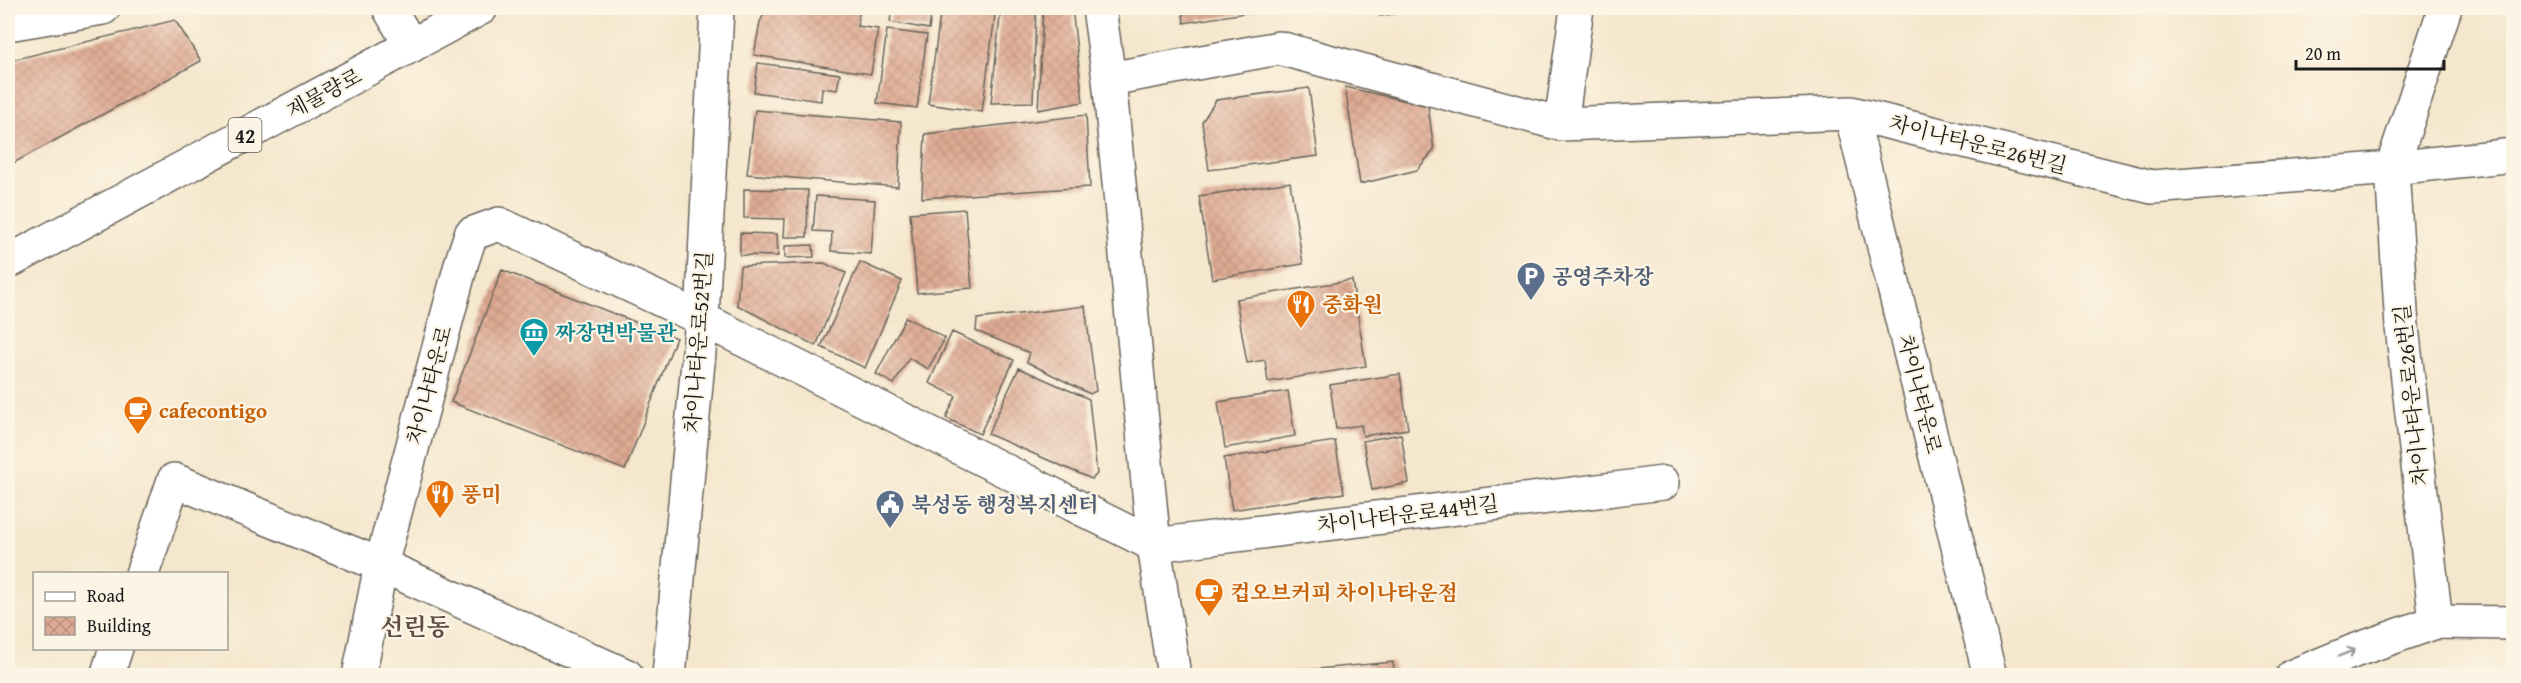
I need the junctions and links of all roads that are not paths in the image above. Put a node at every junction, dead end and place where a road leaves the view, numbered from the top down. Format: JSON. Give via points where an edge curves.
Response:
{"nodes":[{"id":1,"x":103,"y":8,"type":"edge"},
{"id":2,"x":389,"y":8,"type":"edge"},
{"id":3,"x":481,"y":8,"type":"edge"},
{"id":4,"x":717,"y":8,"type":"edge"},
{"id":5,"x":1099,"y":8,"type":"edge"},
{"id":6,"x":1577,"y":8,"type":"edge"},
{"id":7,"x":2445,"y":8,"type":"edge"},
{"id":8,"x":8,"y":24,"type":"edge"},
{"id":9,"x":411,"y":46,"type":"junction"},
{"id":10,"x":1109,"y":79,"type":"junction"},
{"id":11,"x":1851,"y":113,"type":"junction"},
{"id":12,"x":1561,"y":124,"type":"junction"},
{"id":13,"x":2514,"y":155,"type":"edge"},
{"id":14,"x":2392,"y":168,"type":"junction"},
{"id":15,"x":8,"y":262,"type":"edge"},
{"id":16,"x":702,"y":319,"type":"junction"},
{"id":17,"x":1663,"y":483,"type":"dead end"},
{"id":18,"x":1154,"y":544,"type":"junction"},
{"id":19,"x":381,"y":564,"type":"junction"},
{"id":20,"x":142,"y":572,"type":"edge"},
{"id":21,"x":2436,"y":622,"type":"junction"},
{"id":22,"x":2514,"y":623,"type":"edge"},
{"id":23,"x":115,"y":650,"type":"edge"},
{"id":24,"x":107,"y":675,"type":"edge"},
{"id":25,"x":359,"y":675,"type":"edge"},
{"id":26,"x":627,"y":675,"type":"edge"},
{"id":27,"x":669,"y":675,"type":"edge"},
{"id":28,"x":1174,"y":675,"type":"edge"},
{"id":29,"x":1990,"y":675,"type":"edge"},
{"id":30,"x":2293,"y":675,"type":"edge"}],
"edges":[{"from":1,"to":8,"type":"street"},
{"from":2,"to":9,"type":"street"},
{"from":3,"to":9,"type":"street","name":"제물량로","number":"42"},
{"from":4,"to":16,"type":"street","name":"차이나타운로52번길"},
{"from":5,"to":10,"type":"street"},
{"from":6,"to":12,"type":"street"},
{"from":7,"to":14,"type":"street","name":"차이나타운로26번길"},
{"from":9,"to":15,"type":"street","name":"제물량로","number":"42"},
{"from":10,"to":12,"type":"street","via":[[1279,48]]},
{"from":10,"to":18,"type":"street"},
{"from":11,"to":12,"type":"street","name":"차이나타운로26번길"},
{"from":11,"to":14,"type":"street","name":"차이나타운로26번길","via":[[2152,187]]},
{"from":11,"to":29,"type":"street","name":"차이나타운로"},
{"from":13,"to":14,"type":"street","name":"차이나타운로26번길"},
{"from":14,"to":21,"type":"street","name":"차이나타운로26번길","via":[[2402,327]]},
{"from":16,"to":18,"type":"street"},
{"from":16,"to":19,"type":"street","name":"차이나타운로","via":[[499,224],[471,234]]},
{"from":16,"to":27,"type":"street","name":"차이나타운로52번길"},
{"from":17,"to":18,"type":"street","name":"차이나타운로44번길"},
{"from":18,"to":28,"type":"street"},
{"from":19,"to":20,"type":"street","via":[[174,480]]},
{"from":19,"to":25,"type":"street"},
{"from":19,"to":26,"type":"street"},
{"from":21,"to":22,"type":"street"},
{"from":30,"to":21,"type":"street","one_way":true},
{"from":23,"to":24,"type":"street"}]}
